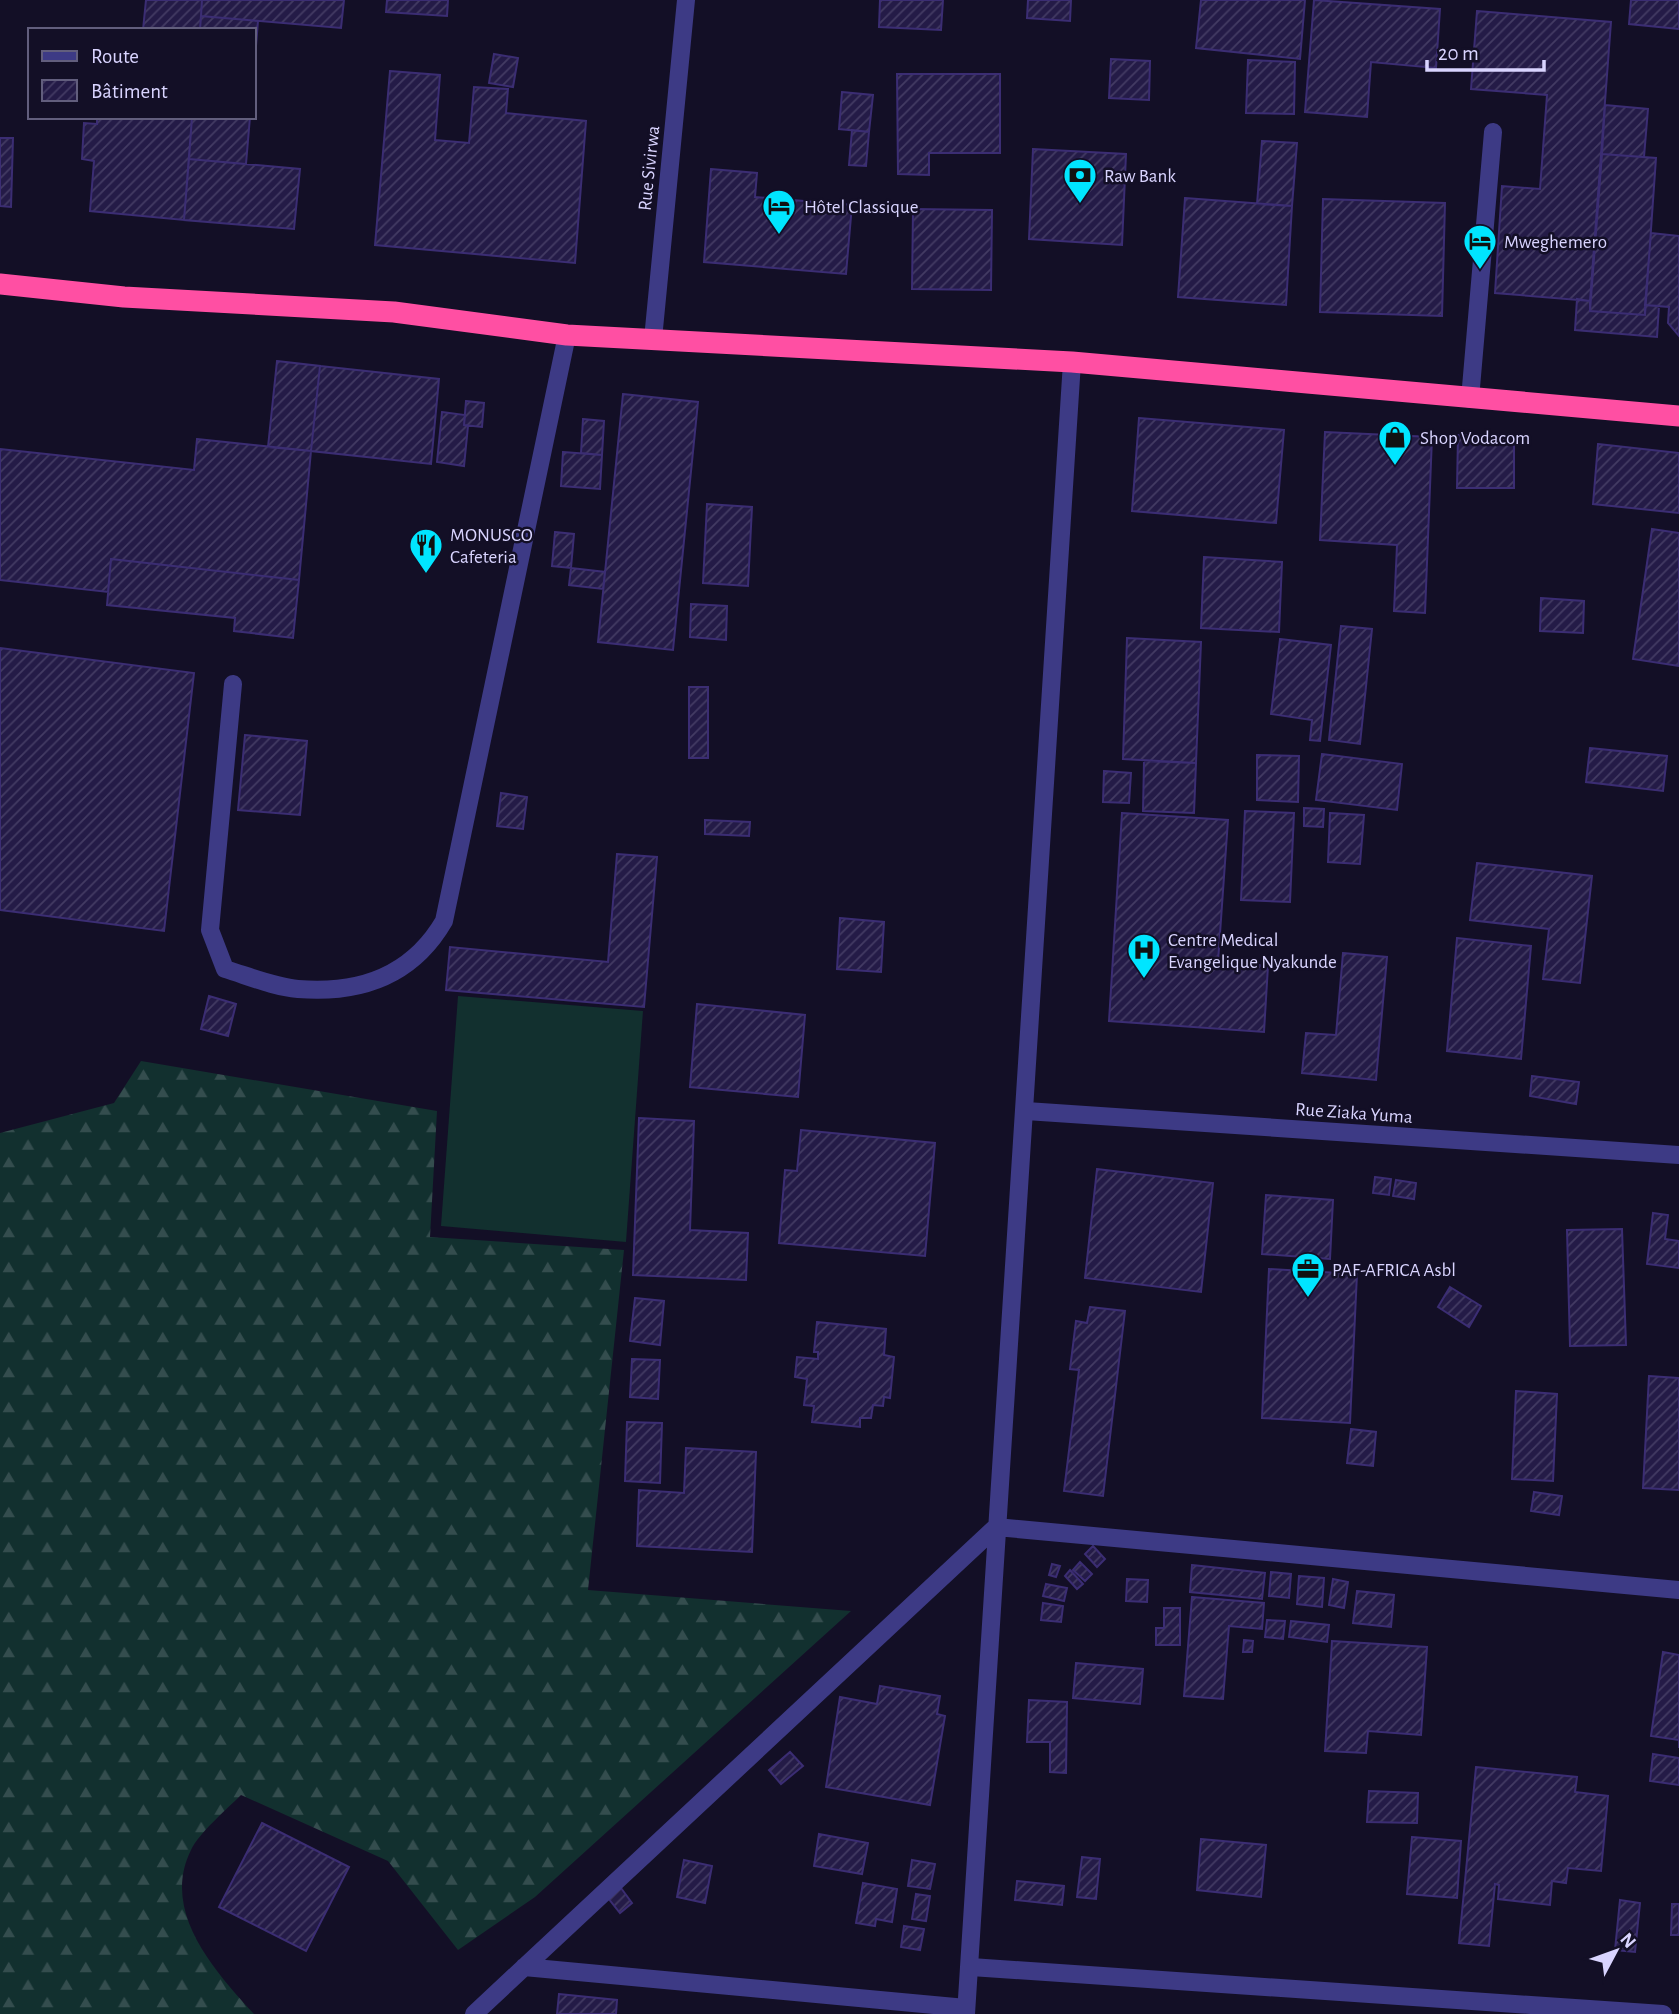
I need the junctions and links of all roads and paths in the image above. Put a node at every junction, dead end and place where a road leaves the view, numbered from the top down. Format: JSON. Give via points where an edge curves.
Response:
{"nodes":[{"id":1,"x":686,"y":0,"type":"edge"},
{"id":2,"x":1493,"y":132,"type":"dead end"},
{"id":3,"x":0,"y":284,"type":"edge"},
{"id":4,"x":567,"y":335,"type":"junction"},
{"id":5,"x":653,"y":339,"type":"junction"},
{"id":6,"x":1072,"y":362,"type":"junction"},
{"id":7,"x":1470,"y":399,"type":"junction"},
{"id":8,"x":1679,"y":416,"type":"edge"},
{"id":9,"x":233,"y":684,"type":"dead end"},
{"id":10,"x":1026,"y":1111,"type":"junction"},
{"id":11,"x":1679,"y":1155,"type":"edge"},
{"id":12,"x":996,"y":1527,"type":"junction"},
{"id":13,"x":1679,"y":1590,"type":"edge"},
{"id":14,"x":524,"y":1967,"type":"junction"},
{"id":15,"x":971,"y":1967,"type":"junction"},
{"id":16,"x":966,"y":2011,"type":"edge"},
{"id":17,"x":474,"y":2014,"type":"edge"},
{"id":18,"x":1662,"y":2014,"type":"edge"}],
"edges":[{"from":1,"to":5,"type":"street","name":"Rue Sivirwa"},
{"from":2,"to":7,"type":"street"},
{"from":3,"to":4,"type":"highway","via":[[124,297],[394,312]]},
{"from":4,"to":5,"type":"highway"},
{"from":4,"to":9,"type":"street","via":[[444,920],[429,946],[397,971],[358,988],[296,989],[225,969],[210,930]]},
{"from":5,"to":6,"type":"highway"},
{"from":6,"to":7,"type":"highway"},
{"from":6,"to":10,"type":"street"},
{"from":7,"to":8,"type":"highway"},
{"from":10,"to":11,"type":"street","name":"Rue Ziaka Yuma"},
{"from":10,"to":12,"type":"street"},
{"from":12,"to":13,"type":"street"},
{"from":12,"to":14,"type":"street"},
{"from":12,"to":15,"type":"street"},
{"from":14,"to":16,"type":"street"},
{"from":14,"to":17,"type":"street"},
{"from":15,"to":16,"type":"street"},
{"from":15,"to":18,"type":"street"}]}
